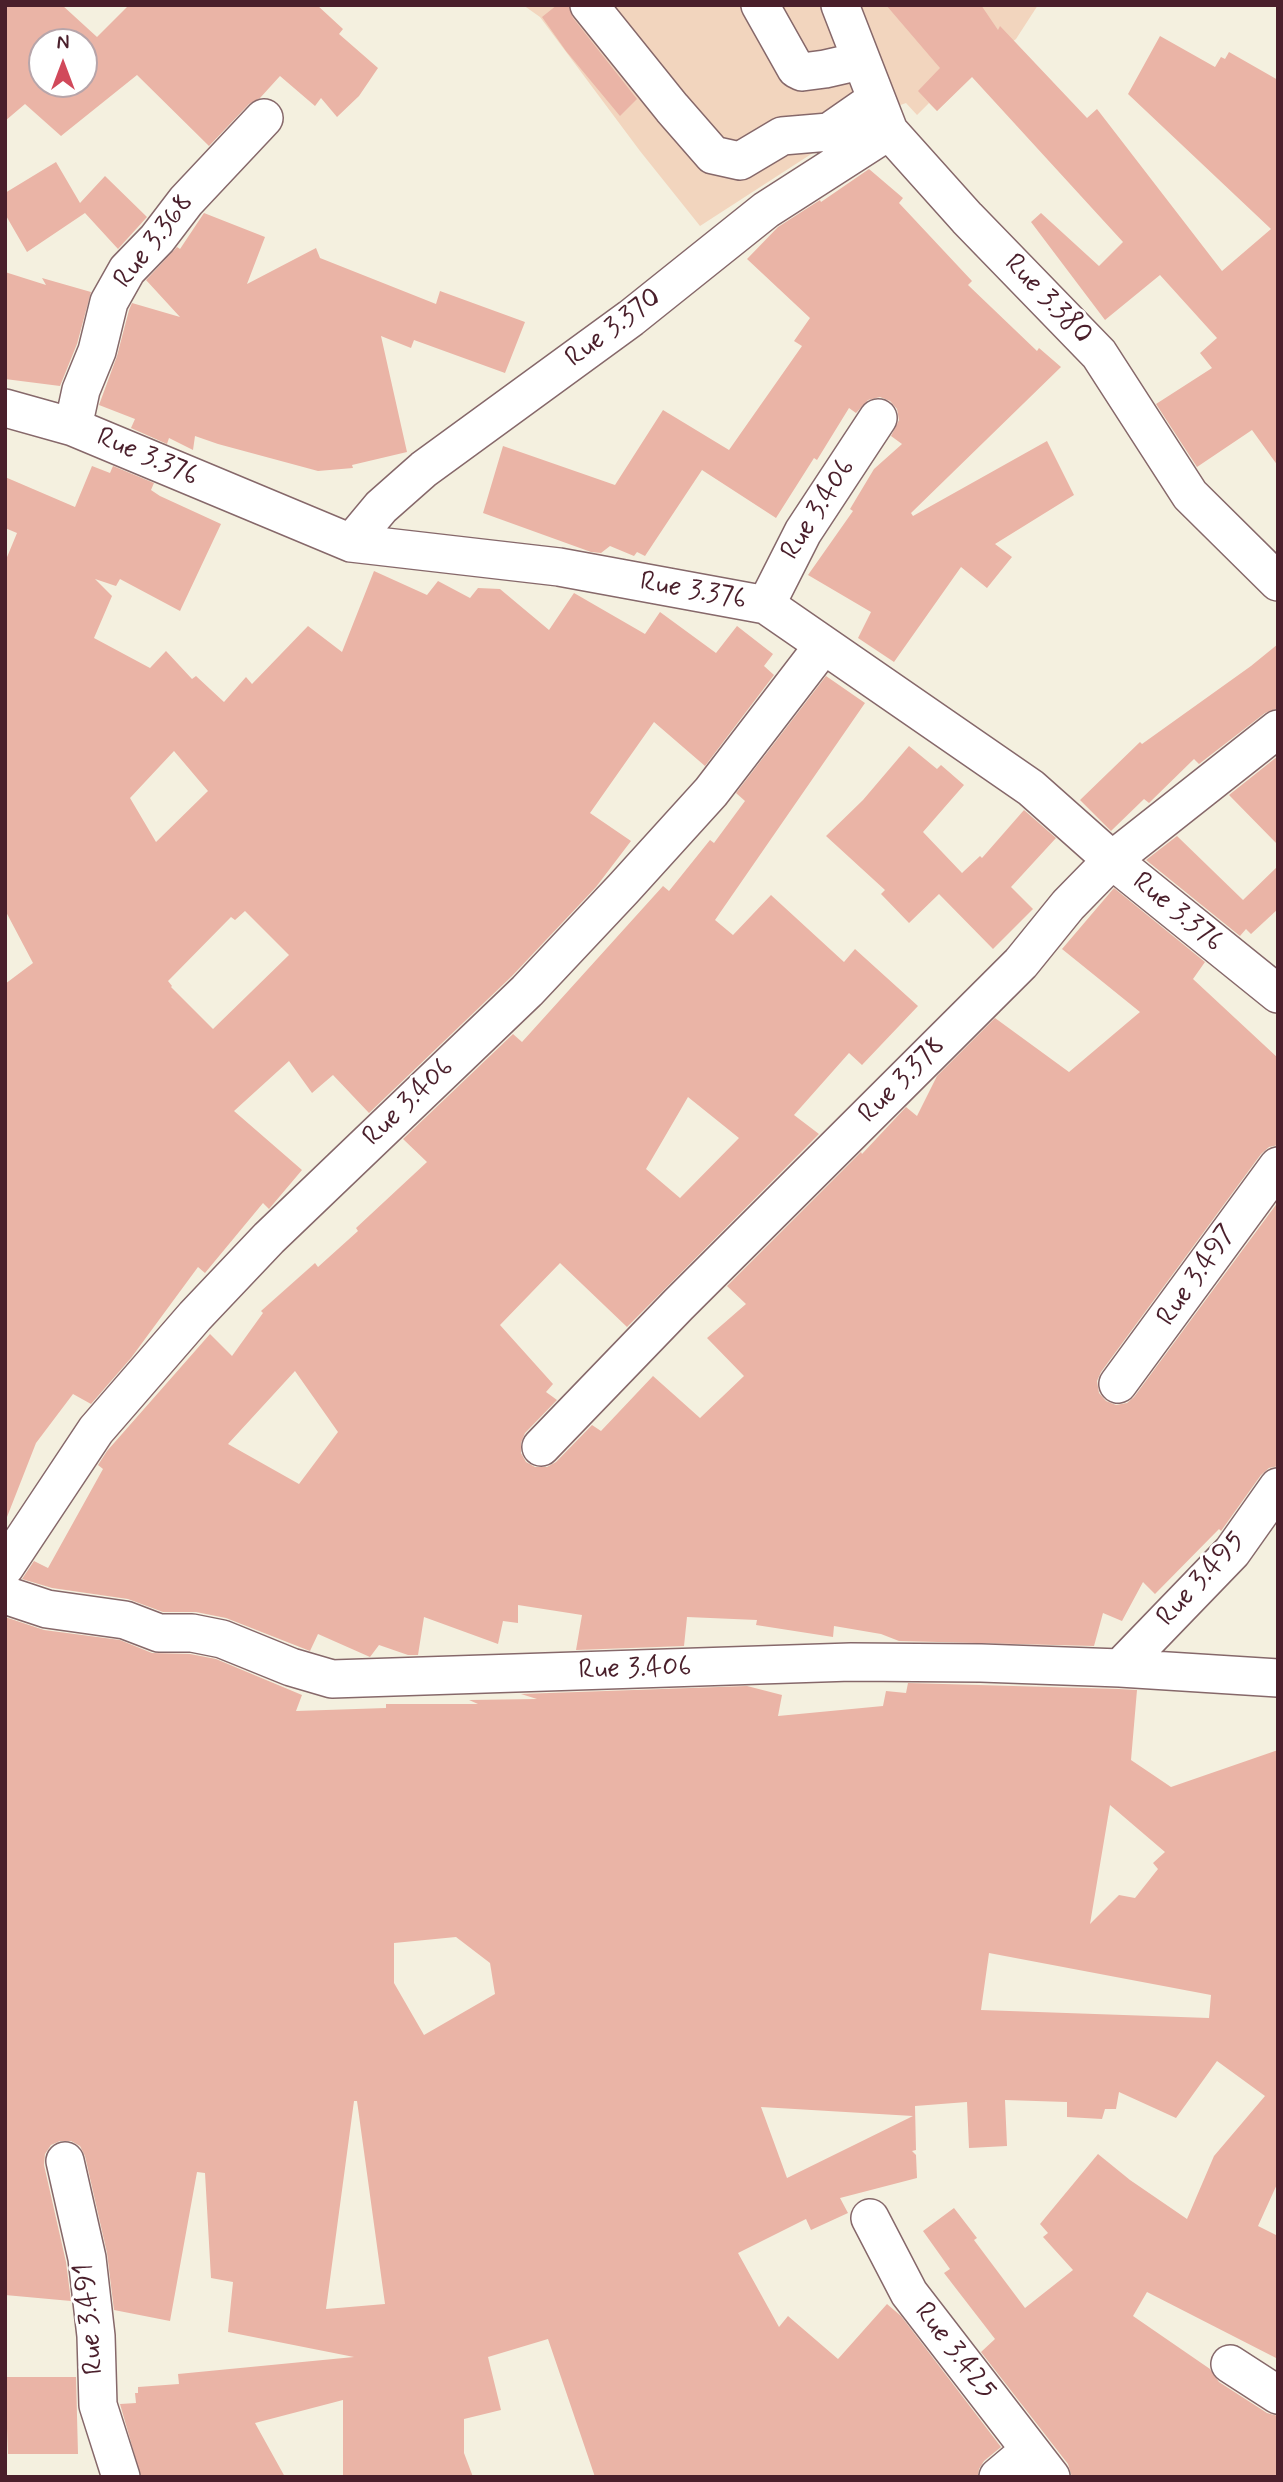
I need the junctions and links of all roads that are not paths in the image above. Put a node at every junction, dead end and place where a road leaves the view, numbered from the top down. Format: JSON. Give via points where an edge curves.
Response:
{"nodes":[{"id":1,"x":589,"y":5,"type":"edge"},
{"id":2,"x":760,"y":5,"type":"edge"},
{"id":3,"x":840,"y":5,"type":"edge"},
{"id":4,"x":860,"y":61,"type":"junction"},
{"id":5,"x":882,"y":115,"type":"junction"},
{"id":6,"x":264,"y":118,"type":"dead end"},
{"id":7,"x":5,"y":408,"type":"edge"},
{"id":8,"x":878,"y":418,"type":"dead end"},
{"id":9,"x":73,"y":427,"type":"junction"},
{"id":10,"x":351,"y":543,"type":"junction"},
{"id":11,"x":1278,"y":582,"type":"edge"},
{"id":12,"x":766,"y":605,"type":"junction"},
{"id":13,"x":822,"y":646,"type":"junction"},
{"id":14,"x":1278,"y":729,"type":"edge"},
{"id":15,"x":1112,"y":860,"type":"junction"},
{"id":16,"x":1278,"y":994,"type":"edge"},
{"id":17,"x":1278,"y":1166,"type":"edge"},
{"id":18,"x":1118,"y":1384,"type":"dead end"},
{"id":19,"x":541,"y":1447,"type":"dead end"},
{"id":20,"x":1278,"y":1487,"type":"edge"},
{"id":21,"x":5,"y":1567,"type":"edge"},
{"id":22,"x":5,"y":1595,"type":"edge"},
{"id":23,"x":1120,"y":1668,"type":"junction"},
{"id":24,"x":1278,"y":1678,"type":"edge"},
{"id":25,"x":65,"y":2161,"type":"dead end"},
{"id":26,"x":870,"y":2218,"type":"dead end"},
{"id":27,"x":1230,"y":2364,"type":"dead end"},
{"id":28,"x":1278,"y":2395,"type":"edge"},
{"id":29,"x":1041,"y":2464,"type":"edge"},
{"id":30,"x":121,"y":2477,"type":"edge"},
{"id":31,"x":998,"y":2477,"type":"edge"}],
"edges":[{"from":1,"to":5,"type":"street","via":[[713,155],[740,161],[782,136],[829,132]]},
{"from":2,"to":4,"type":"street","via":[[796,69],[808,72]]},
{"from":3,"to":4,"type":"street","name":"Rue 3.380"},
{"from":4,"to":5,"type":"street","name":"Rue 3.380"},
{"from":5,"to":10,"type":"street","name":"Rue 3.370","via":[[631,318],[424,469]]},
{"from":5,"to":11,"type":"street","name":"Rue 3.380","via":[[967,218],[1099,354],[1190,495]]},
{"from":6,"to":9,"type":"street","name":"Rue 3.368","via":[[127,270],[109,302],[97,351],[80,390]]},
{"from":7,"to":9,"type":"street","name":"Rue 3.376"},
{"from":8,"to":12,"type":"street","name":"Rue 3.406","via":[[803,532]]},
{"from":9,"to":10,"type":"street","name":"Rue 3.376"},
{"from":10,"to":12,"type":"street","name":"Rue 3.376","via":[[559,567]]},
{"from":12,"to":13,"type":"street","name":"Rue 3.376"},
{"from":13,"to":15,"type":"street","name":"Rue 3.376","via":[[1031,788]]},
{"from":13,"to":21,"type":"street","name":"Rue 3.406","via":[[711,792],[615,898],[527,991],[268,1238],[195,1316],[96,1430]]},
{"from":14,"to":15,"type":"street","name":"Rue 3.378"},
{"from":15,"to":16,"type":"street","name":"Rue 3.376"},
{"from":15,"to":19,"type":"street","name":"Rue 3.378","via":[[1021,962]]},
{"from":17,"to":18,"type":"street","name":"Rue 3.497"},
{"from":20,"to":23,"type":"street","name":"Rue 3.495","via":[[1232,1552]]},
{"from":22,"to":23,"type":"street","name":"Rue 3.406","via":[[47,1609],[125,1620],[159,1633],[222,1639],[332,1679],[851,1662]]},
{"from":23,"to":24,"type":"street","name":"Rue 3.406"},
{"from":25,"to":30,"type":"street","name":"Rue 3.491","via":[[87,2258],[98,2404]]},
{"from":26,"to":29,"type":"street","name":"Rue 3.425","via":[[909,2293]]},
{"from":27,"to":28,"type":"street"},
{"from":29,"to":31,"type":"street"}]}
